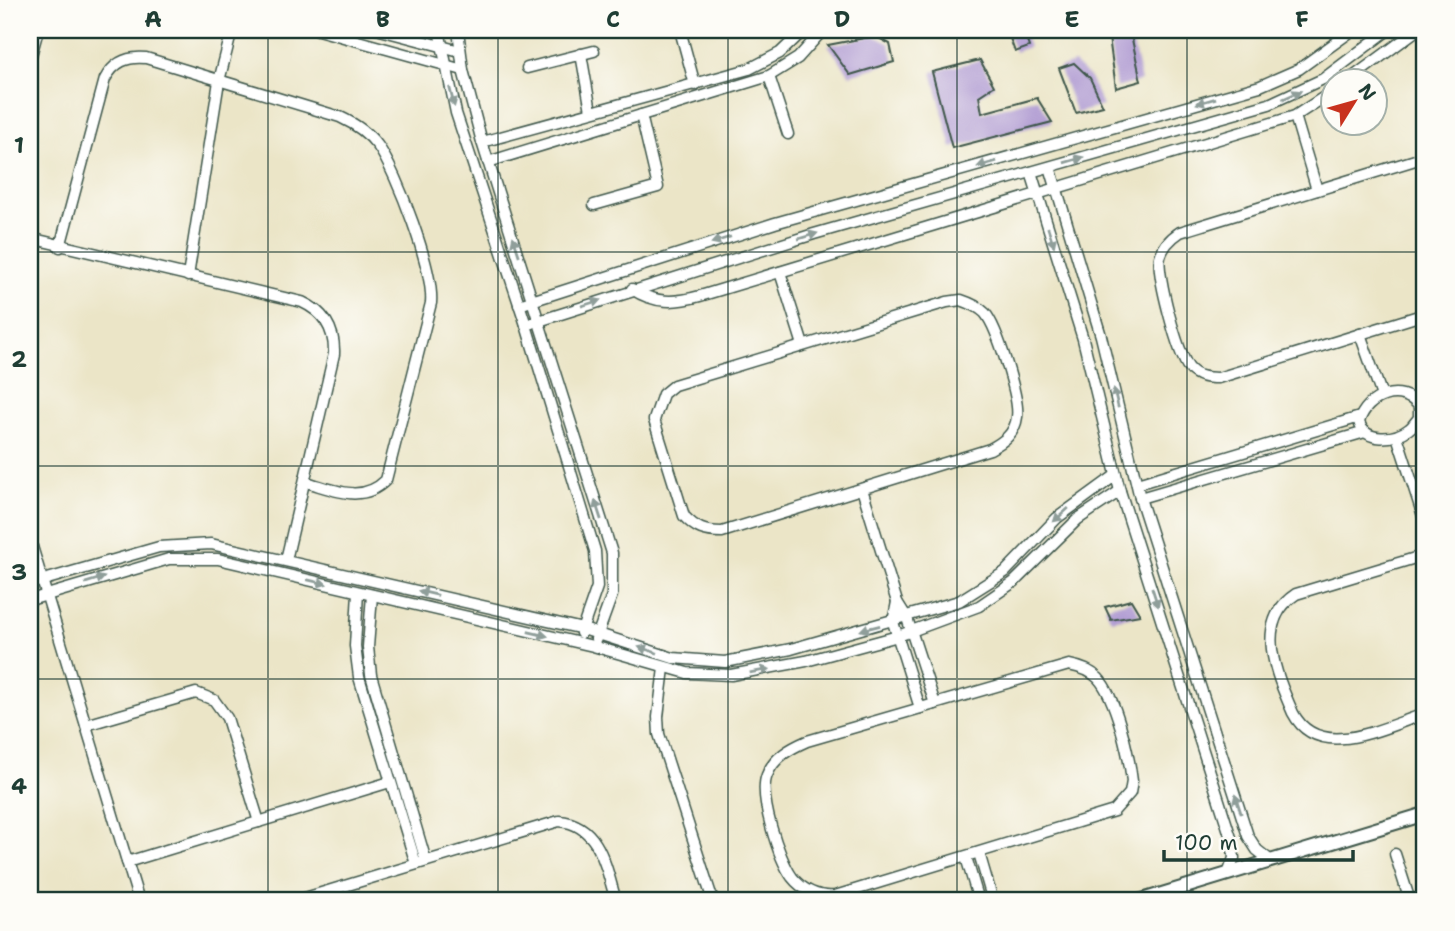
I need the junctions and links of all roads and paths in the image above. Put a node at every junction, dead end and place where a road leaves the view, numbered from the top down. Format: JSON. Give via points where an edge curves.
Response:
{"nodes":[{"id":1,"x":38,"y":30,"type":"edge"},
{"id":2,"x":232,"y":30,"type":"edge"},
{"id":3,"x":318,"y":30,"type":"edge"},
{"id":4,"x":380,"y":30,"type":"edge"},
{"id":5,"x":439,"y":30,"type":"edge"},
{"id":6,"x":458,"y":30,"type":"edge"},
{"id":7,"x":680,"y":30,"type":"edge"},
{"id":8,"x":804,"y":30,"type":"edge"},
{"id":9,"x":823,"y":30,"type":"edge"},
{"id":10,"x":1353,"y":30,"type":"edge"},
{"id":11,"x":1388,"y":30,"type":"edge"},
{"id":12,"x":1417,"y":30,"type":"edge"},
{"id":13,"x":440,"y":46,"type":"junction"},
{"id":14,"x":460,"y":51,"type":"junction"},
{"id":15,"x":594,"y":51,"type":"dead end"},
{"id":16,"x":581,"y":54,"type":"junction"},
{"id":17,"x":30,"y":59,"type":"edge"},
{"id":18,"x":444,"y":65,"type":"junction"},
{"id":19,"x":1368,"y":66,"type":"edge"},
{"id":20,"x":527,"y":68,"type":"dead end"},
{"id":21,"x":463,"y":70,"type":"junction"},
{"id":22,"x":769,"y":76,"type":"junction"},
{"id":23,"x":219,"y":81,"type":"junction"},
{"id":24,"x":695,"y":85,"type":"junction"},
{"id":25,"x":1318,"y":101,"type":"edge"},
{"id":26,"x":591,"y":111,"type":"junction"},
{"id":27,"x":641,"y":115,"type":"junction"},
{"id":28,"x":1295,"y":116,"type":"junction"},
{"id":29,"x":788,"y":134,"type":"dead end"},
{"id":30,"x":482,"y":142,"type":"junction"},
{"id":31,"x":1425,"y":157,"type":"edge"},
{"id":32,"x":488,"y":162,"type":"junction"},
{"id":33,"x":1050,"y":167,"type":"junction"},
{"id":34,"x":1031,"y":172,"type":"junction"},
{"id":35,"x":1054,"y":188,"type":"junction"},
{"id":36,"x":1317,"y":190,"type":"junction"},
{"id":37,"x":1037,"y":194,"type":"junction"},
{"id":38,"x":594,"y":205,"type":"dead end"},
{"id":39,"x":30,"y":238,"type":"edge"},
{"id":40,"x":60,"y":247,"type":"junction"},
{"id":41,"x":779,"y":272,"type":"junction"},
{"id":42,"x":188,"y":276,"type":"junction"},
{"id":43,"x":632,"y":289,"type":"junction"},
{"id":44,"x":534,"y":299,"type":"junction"},
{"id":45,"x":519,"y":305,"type":"junction"},
{"id":46,"x":1425,"y":314,"type":"edge"},
{"id":47,"x":540,"y":320,"type":"junction"},
{"id":48,"x":526,"y":325,"type":"junction"},
{"id":49,"x":1360,"y":334,"type":"junction"},
{"id":50,"x":803,"y":345,"type":"junction"},
{"id":51,"x":1382,"y":396,"type":"junction"},
{"id":52,"x":1421,"y":401,"type":"edge"},
{"id":53,"x":1422,"y":415,"type":"edge"},
{"id":54,"x":1360,"y":417,"type":"junction"},
{"id":55,"x":1123,"y":428,"type":"junction"},
{"id":56,"x":1106,"y":432,"type":"junction"},
{"id":57,"x":1365,"y":432,"type":"junction"},
{"id":58,"x":1397,"y":436,"type":"junction"},
{"id":59,"x":1116,"y":475,"type":"junction"},
{"id":60,"x":306,"y":482,"type":"junction"},
{"id":61,"x":1137,"y":484,"type":"junction"},
{"id":62,"x":862,"y":489,"type":"junction"},
{"id":63,"x":1120,"y":491,"type":"junction"},
{"id":64,"x":1140,"y":498,"type":"junction"},
{"id":65,"x":1425,"y":522,"type":"edge"},
{"id":66,"x":30,"y":540,"type":"edge"},
{"id":67,"x":610,"y":546,"type":"junction"},
{"id":68,"x":1156,"y":549,"type":"junction"},
{"id":69,"x":595,"y":551,"type":"junction"},
{"id":70,"x":1140,"y":554,"type":"junction"},
{"id":71,"x":1425,"y":555,"type":"edge"},
{"id":72,"x":286,"y":561,"type":"junction"},
{"id":73,"x":42,"y":580,"type":"junction"},
{"id":74,"x":30,"y":584,"type":"edge"},
{"id":75,"x":358,"y":592,"type":"junction"},
{"id":76,"x":46,"y":595,"type":"junction"},
{"id":77,"x":372,"y":595,"type":"junction"},
{"id":78,"x":30,"y":600,"type":"edge"},
{"id":79,"x":897,"y":602,"type":"junction"},
{"id":80,"x":907,"y":618,"type":"junction"},
{"id":81,"x":893,"y":622,"type":"junction"},
{"id":82,"x":583,"y":629,"type":"junction"},
{"id":83,"x":911,"y":632,"type":"junction"},
{"id":84,"x":598,"y":634,"type":"junction"},
{"id":85,"x":898,"y":636,"type":"junction"},
{"id":86,"x":577,"y":643,"type":"junction"},
{"id":87,"x":593,"y":646,"type":"junction"},
{"id":88,"x":664,"y":668,"type":"junction"},
{"id":89,"x":379,"y":704,"type":"junction"},
{"id":90,"x":935,"y":704,"type":"junction"},
{"id":91,"x":368,"y":707,"type":"junction"},
{"id":92,"x":920,"y":708,"type":"junction"},
{"id":93,"x":1425,"y":714,"type":"edge"},
{"id":94,"x":86,"y":725,"type":"junction"},
{"id":95,"x":390,"y":782,"type":"junction"},
{"id":96,"x":1425,"y":814,"type":"edge"},
{"id":97,"x":259,"y":822,"type":"junction"},
{"id":98,"x":979,"y":853,"type":"junction"},
{"id":99,"x":1395,"y":854,"type":"dead end"},
{"id":100,"x":966,"y":857,"type":"junction"},
{"id":101,"x":1271,"y":861,"type":"junction"},
{"id":102,"x":127,"y":862,"type":"junction"},
{"id":103,"x":421,"y":862,"type":"junction"},
{"id":104,"x":1228,"y":874,"type":"junction"},
{"id":105,"x":30,"y":885,"type":"edge"},
{"id":106,"x":33,"y":901,"type":"edge"},
{"id":107,"x":139,"y":901,"type":"edge"},
{"id":108,"x":295,"y":901,"type":"edge"},
{"id":109,"x":616,"y":901,"type":"edge"},
{"id":110,"x":713,"y":901,"type":"edge"},
{"id":111,"x":979,"y":901,"type":"edge"},
{"id":112,"x":993,"y":901,"type":"edge"},
{"id":113,"x":1139,"y":901,"type":"edge"},
{"id":114,"x":1410,"y":901,"type":"edge"}],
"edges":[{"from":1,"to":17,"type":"street"},
{"from":2,"to":23,"type":"street"},
{"from":3,"to":18,"type":"street"},
{"from":4,"to":13,"type":"street"},
{"from":5,"to":13,"type":"street"},
{"from":6,"to":14,"type":"street"},
{"from":7,"to":24,"type":"street"},
{"from":8,"to":24,"type":"street","via":[[765,62]]},
{"from":9,"to":22,"type":"street","via":[[798,58]]},
{"from":10,"to":44,"type":"street","one_way":true,"via":[[1299,69],[1260,86],[775,223]]},
{"from":33,"to":11,"type":"street","one_way":true,"via":[[1288,97],[1324,79]]},
{"from":12,"to":19,"type":"street"},
{"from":13,"to":14,"type":"street"},
{"from":13,"to":18,"type":"street"},
{"from":14,"to":21,"type":"street"},
{"from":15,"to":16,"type":"street"},
{"from":16,"to":20,"type":"street"},
{"from":16,"to":26,"type":"street"},
{"from":18,"to":21,"type":"street"},
{"from":18,"to":45,"type":"street","one_way":true},
{"from":21,"to":30,"type":"street"},
{"from":22,"to":27,"type":"street"},
{"from":22,"to":29,"type":"street"},
{"from":23,"to":40,"type":"street","via":[[136,57],[110,70]]},
{"from":23,"to":42,"type":"street"},
{"from":23,"to":60,"type":"street","via":[[340,117],[368,135],[385,158],[431,279],[431,303],[386,480],[358,496]]},
{"from":24,"to":26,"type":"street"},
{"from":25,"to":28,"type":"street"},
{"from":26,"to":30,"type":"street"},
{"from":27,"to":32,"type":"street"},
{"from":27,"to":38,"type":"street","via":[[658,187]]},
{"from":28,"to":35,"type":"street"},
{"from":28,"to":36,"type":"street"},
{"from":30,"to":32,"type":"street"},
{"from":31,"to":36,"type":"street"},
{"from":44,"to":32,"type":"street","one_way":true},
{"from":33,"to":34,"type":"street"},
{"from":33,"to":35,"type":"street"},
{"from":34,"to":37,"type":"street"},
{"from":43,"to":34,"type":"street","one_way":true},
{"from":35,"to":37,"type":"street"},
{"from":55,"to":35,"type":"street","one_way":true,"via":[[1101,336]]},
{"from":36,"to":49,"type":"street","via":[[1191,227],[1171,238],[1159,269],[1181,352],[1190,370],[1218,378]]},
{"from":37,"to":41,"type":"street"},
{"from":37,"to":56,"type":"street","one_way":true,"via":[[1073,304]]},
{"from":39,"to":40,"type":"street"},
{"from":40,"to":42,"type":"street"},
{"from":41,"to":43,"type":"street","via":[[682,301],[655,300]]},
{"from":41,"to":50,"type":"street"},
{"from":42,"to":60,"type":"street","via":[[302,302],[327,321],[334,354]]},
{"from":47,"to":43,"type":"street","one_way":true},
{"from":44,"to":45,"type":"street"},
{"from":44,"to":47,"type":"street"},
{"from":45,"to":48,"type":"street"},
{"from":46,"to":49,"type":"street"},
{"from":47,"to":48,"type":"street"},
{"from":67,"to":47,"type":"street","one_way":true},
{"from":48,"to":69,"type":"street"},
{"from":49,"to":51,"type":"street"},
{"from":50,"to":62,"type":"street","via":[[683,381],[663,394],[654,420],[684,516],[701,530],[722,532]]},
{"from":50,"to":62,"type":"street","via":[[961,300],[985,314],[992,326],[1017,404],[1017,417],[1005,441]]},
{"from":51,"to":52,"type":"street","via":[[1403,395]]},
{"from":51,"to":54,"type":"street"},
{"from":52,"to":53,"type":"street"},
{"from":53,"to":58,"type":"street"},
{"from":54,"to":57,"type":"street"},
{"from":54,"to":61,"type":"street"},
{"from":55,"to":56,"type":"street"},
{"from":55,"to":61,"type":"street"},
{"from":56,"to":59,"type":"street"},
{"from":57,"to":58,"type":"street","via":[[1384,438]]},
{"from":57,"to":64,"type":"street"},
{"from":58,"to":65,"type":"street"},
{"from":59,"to":63,"type":"street"},
{"from":59,"to":80,"type":"street","one_way":true,"via":[[1057,518],[991,583],[959,601]]},
{"from":60,"to":72,"type":"street"},
{"from":61,"to":64,"type":"street"},
{"from":62,"to":79,"type":"street"},
{"from":63,"to":70,"type":"street"},
{"from":63,"to":83,"type":"street","via":[[1078,519],[998,595],[960,615]]},
{"from":64,"to":68,"type":"street"},
{"from":66,"to":73,"type":"street"},
{"from":67,"to":69,"type":"street"},
{"from":67,"to":84,"type":"street","via":[[614,583]]},
{"from":68,"to":70,"type":"street"},
{"from":101,"to":68,"type":"street","one_way":true,"via":[[1248,835]]},
{"from":69,"to":82,"type":"street","via":[[597,587]]},
{"from":70,"to":104,"type":"street","one_way":true,"via":[[1232,841],[1234,858]]},
{"from":71,"to":93,"type":"street","via":[[1296,594],[1279,607],[1270,629],[1288,702],[1307,732],[1341,739]]},
{"from":72,"to":73,"type":"street","via":[[228,546],[176,544]]},
{"from":82,"to":72,"type":"street","one_way":true},
{"from":73,"to":74,"type":"street"},
{"from":73,"to":76,"type":"street"},
{"from":76,"to":75,"type":"street","one_way":true,"via":[[153,563],[202,557]]},
{"from":75,"to":77,"type":"street"},
{"from":75,"to":91,"type":"street","via":[[355,659]]},
{"from":76,"to":78,"type":"street"},
{"from":76,"to":94,"type":"street"},
{"from":77,"to":86,"type":"street","one_way":true},
{"from":77,"to":89,"type":"street","via":[[368,647]]},
{"from":79,"to":80,"type":"street"},
{"from":79,"to":81,"type":"street"},
{"from":80,"to":81,"type":"street"},
{"from":80,"to":83,"type":"street"},
{"from":81,"to":84,"type":"street","one_way":true,"via":[[725,662],[673,657]]},
{"from":81,"to":85,"type":"street"},
{"from":82,"to":84,"type":"street"},
{"from":82,"to":86,"type":"street"},
{"from":83,"to":85,"type":"street"},
{"from":83,"to":90,"type":"street"},
{"from":84,"to":87,"type":"street"},
{"from":88,"to":85,"type":"street","one_way":true,"via":[[709,675],[753,673]]},
{"from":85,"to":92,"type":"street"},
{"from":86,"to":87,"type":"street"},
{"from":87,"to":88,"type":"street"},
{"from":88,"to":110,"type":"street","via":[[659,734]]},
{"from":89,"to":91,"type":"street"},
{"from":89,"to":103,"type":"street"},
{"from":90,"to":92,"type":"street"},
{"from":90,"to":98,"type":"street","via":[[1056,666],[1080,667],[1105,688],[1128,757],[1130,793],[1114,811]]},
{"from":91,"to":95,"type":"street"},
{"from":92,"to":100,"type":"street","via":[[807,741],[786,752],[768,772],[766,806],[788,870],[800,886],[819,895],[835,895]]},
{"from":94,"to":97,"type":"street","via":[[196,693],[206,695],[227,719]]},
{"from":94,"to":102,"type":"street"},
{"from":95,"to":97,"type":"street"},
{"from":95,"to":103,"type":"street"},
{"from":96,"to":101,"type":"street"},
{"from":97,"to":102,"type":"street"},
{"from":98,"to":100,"type":"street"},
{"from":98,"to":112,"type":"street"},
{"from":99,"to":114,"type":"street"},
{"from":100,"to":111,"type":"street"},
{"from":101,"to":104,"type":"street"},
{"from":102,"to":107,"type":"street"},
{"from":103,"to":108,"type":"street"},
{"from":103,"to":109,"type":"street","via":[[544,825],[573,822],[588,830],[596,842]]},
{"from":104,"to":113,"type":"street"},
{"from":105,"to":106,"type":"street"}]}
